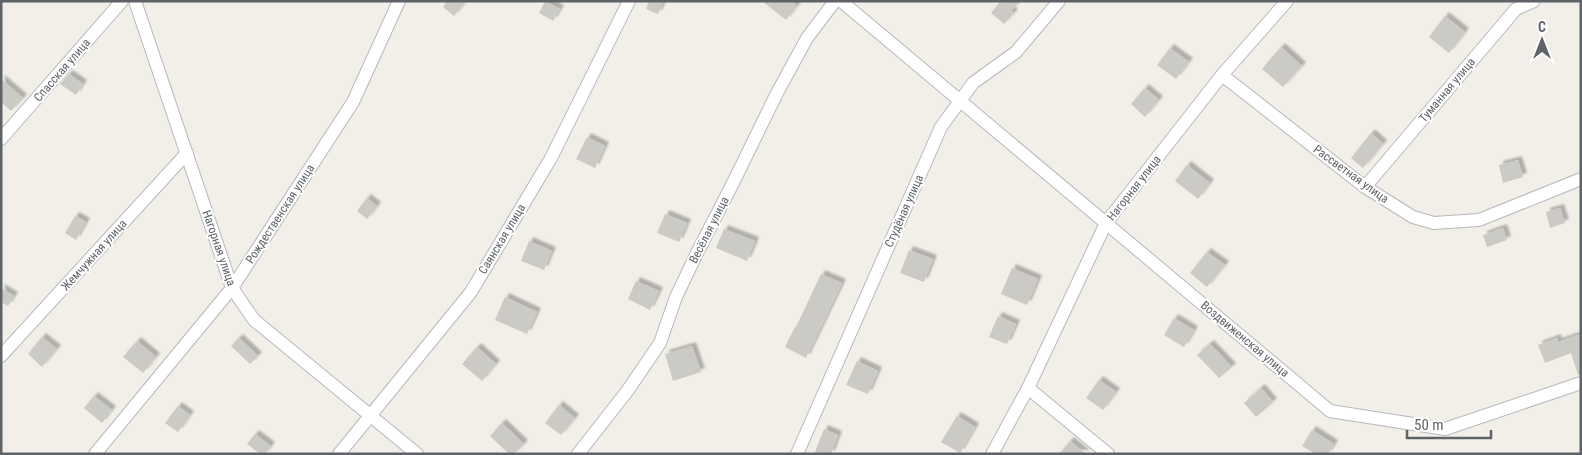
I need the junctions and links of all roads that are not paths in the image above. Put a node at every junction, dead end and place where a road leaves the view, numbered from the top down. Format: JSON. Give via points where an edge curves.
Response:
{"nodes":[{"id":1,"x":122,"y":1,"type":"edge"},
{"id":2,"x":135,"y":1,"type":"edge"},
{"id":3,"x":399,"y":1,"type":"edge"},
{"id":4,"x":629,"y":1,"type":"edge"},
{"id":5,"x":835,"y":1,"type":"edge"},
{"id":6,"x":841,"y":1,"type":"edge"},
{"id":7,"x":1059,"y":1,"type":"edge"},
{"id":8,"x":1288,"y":1,"type":"edge"},
{"id":9,"x":1534,"y":1,"type":"edge"},
{"id":10,"x":1222,"y":76,"type":"junction"},
{"id":11,"x":960,"y":101,"type":"junction"},
{"id":12,"x":1,"y":139,"type":"edge"},
{"id":13,"x":187,"y":153,"type":"junction"},
{"id":14,"x":1581,"y":179,"type":"edge"},
{"id":15,"x":1365,"y":187,"type":"junction"},
{"id":16,"x":1106,"y":223,"type":"junction"},
{"id":17,"x":232,"y":288,"type":"junction"},
{"id":18,"x":1,"y":356,"type":"edge"},
{"id":19,"x":1581,"y":383,"type":"edge"},
{"id":20,"x":1028,"y":388,"type":"junction"},
{"id":21,"x":371,"y":416,"type":"junction"},
{"id":22,"x":94,"y":454,"type":"edge"},
{"id":23,"x":340,"y":454,"type":"edge"},
{"id":24,"x":417,"y":454,"type":"edge"},
{"id":25,"x":578,"y":454,"type":"edge"},
{"id":26,"x":798,"y":454,"type":"edge"},
{"id":27,"x":992,"y":454,"type":"edge"},
{"id":28,"x":1108,"y":454,"type":"edge"}],
"edges":[{"from":1,"to":12,"type":"street","name":"Спасская улица"},
{"from":2,"to":13,"type":"street","name":"Нагорная улица"},
{"from":3,"to":17,"type":"street","name":"Рождественская улица","via":[[353,102]]},
{"from":4,"to":21,"type":"street","name":"Саянская улица","via":[[551,158],[471,292]]},
{"from":5,"to":25,"type":"street","name":"Весёлая улица","via":[[807,38],[777,93],[676,297],[660,343]]},
{"from":6,"to":11,"type":"street","name":"Воздвиженская улица"},
{"from":7,"to":11,"type":"street","name":"Студёная улица","via":[[1016,52],[973,83]]},
{"from":8,"to":10,"type":"street","name":"Нагорная улица"},
{"from":9,"to":15,"type":"street","name":"Туманная улица","via":[[1516,9]]},
{"from":10,"to":15,"type":"street","name":"Рассветная улица"},
{"from":10,"to":16,"type":"street","name":"Нагорная улица"},
{"from":11,"to":16,"type":"street","name":"Воздвиженская улица"},
{"from":11,"to":26,"type":"street","name":"Студёная улица","via":[[941,127]]},
{"from":13,"to":17,"type":"street","name":"Нагорная улица"},
{"from":13,"to":18,"type":"street","name":"Жемчужная улица"},
{"from":14,"to":15,"type":"street","name":"Рассветная улица","via":[[1479,220],[1434,223],[1414,217]]},
{"from":16,"to":19,"type":"street","name":"Воздвиженская улица","via":[[1330,411],[1445,429]]},
{"from":16,"to":20,"type":"street","name":"Нагорная улица"},
{"from":17,"to":21,"type":"street","name":"Нагорная улица","via":[[254,320]]},
{"from":17,"to":22,"type":"street","name":"Рождественская улица"},
{"from":20,"to":27,"type":"street","name":"Нагорная улица"},
{"from":20,"to":28,"type":"street"},
{"from":21,"to":23,"type":"street","name":"Саянская улица"},
{"from":21,"to":24,"type":"street","name":"Нагорная улица"}]}
